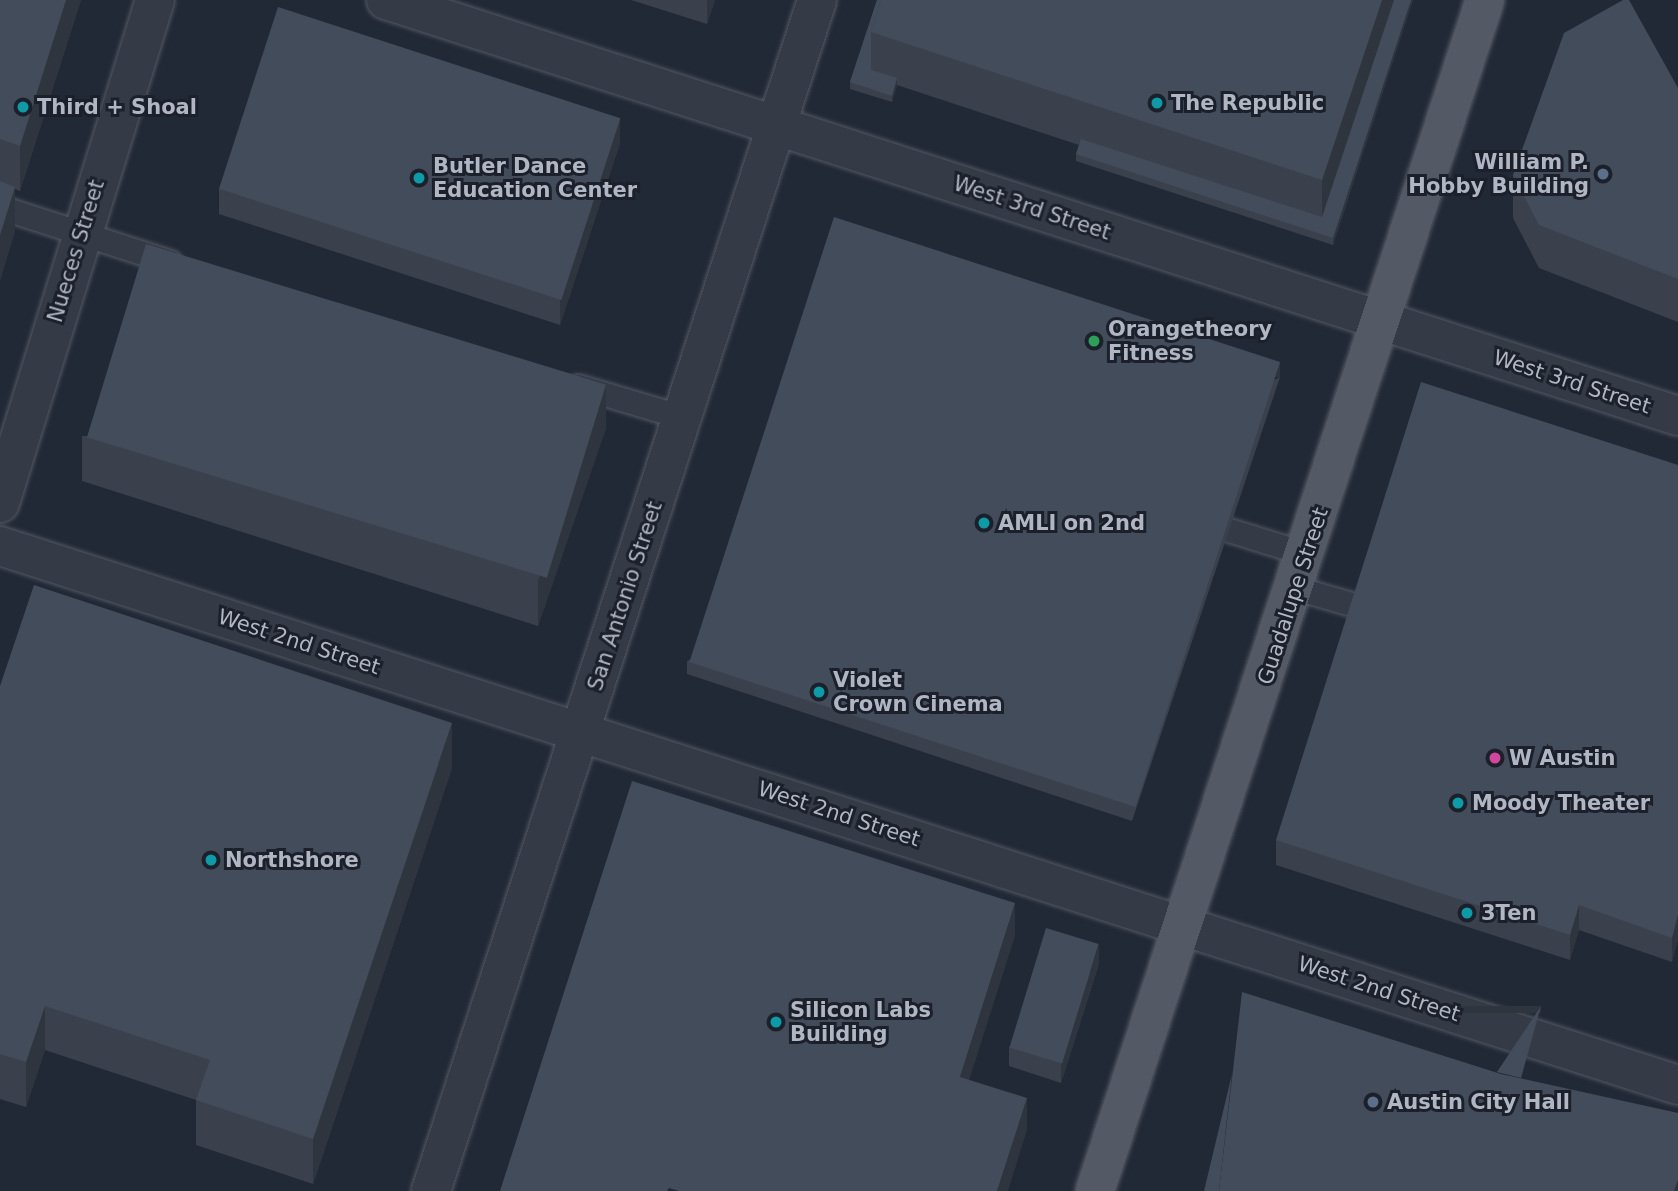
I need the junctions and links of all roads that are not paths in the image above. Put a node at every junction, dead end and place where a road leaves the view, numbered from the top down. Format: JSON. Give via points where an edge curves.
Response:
{"nodes":[{"id":1,"x":155,"y":0,"type":"edge"},
{"id":2,"x":386,"y":0,"type":"edge"},
{"id":3,"x":817,"y":0,"type":"edge"},
{"id":4,"x":1485,"y":0,"type":"edge"},
{"id":5,"x":777,"y":125,"type":"junction"},
{"id":6,"x":0,"y":207,"type":"edge"},
{"id":7,"x":81,"y":233,"type":"junction"},
{"id":8,"x":191,"y":268,"type":"edge"},
{"id":9,"x":1382,"y":321,"type":"junction"},
{"id":10,"x":552,"y":377,"type":"edge"},
{"id":11,"x":682,"y":416,"type":"junction"},
{"id":12,"x":1678,"y":416,"type":"edge"},
{"id":13,"x":0,"y":503,"type":"edge"},
{"id":14,"x":1229,"y":530,"type":"edge"},
{"id":15,"x":0,"y":546,"type":"edge"},
{"id":16,"x":1301,"y":571,"type":"junction"},
{"id":17,"x":1359,"y":606,"type":"edge"},
{"id":18,"x":580,"y":732,"type":"junction"},
{"id":19,"x":1184,"y":927,"type":"junction"},
{"id":20,"x":1678,"y":1085,"type":"edge"},
{"id":21,"x":431,"y":1191,"type":"edge"},
{"id":22,"x":1095,"y":1191,"type":"edge"}],
"edges":[{"from":1,"to":7,"type":"street","name":"Nueces Street"},
{"from":2,"to":5,"type":"street","name":"West 3rd Street"},
{"from":3,"to":5,"type":"street","name":"San Antonio Street"},
{"from":4,"to":9,"type":"main road","name":"Guadalupe Street"},
{"from":5,"to":9,"type":"street","name":"West 3rd Street"},
{"from":5,"to":11,"type":"street","name":"San Antonio Street"},
{"from":6,"to":7,"type":"lane"},
{"from":7,"to":8,"type":"lane"},
{"from":7,"to":13,"type":"street","name":"Nueces Street"},
{"from":9,"to":12,"type":"street","name":"West 3rd Street"},
{"from":9,"to":16,"type":"main road","name":"Guadalupe Street"},
{"from":10,"to":11,"type":"lane"},
{"from":11,"to":18,"type":"street","name":"San Antonio Street"},
{"from":14,"to":16,"type":"lane"},
{"from":15,"to":18,"type":"street","name":"West 2nd Street"},
{"from":16,"to":17,"type":"lane"},
{"from":16,"to":19,"type":"main road","name":"Guadalupe Street"},
{"from":18,"to":19,"type":"street","name":"West 2nd Street"},
{"from":18,"to":21,"type":"street","name":"San Antonio Street"},
{"from":19,"to":20,"type":"street","name":"West 2nd Street"},
{"from":19,"to":22,"type":"main road","name":"Guadalupe Street"}]}
